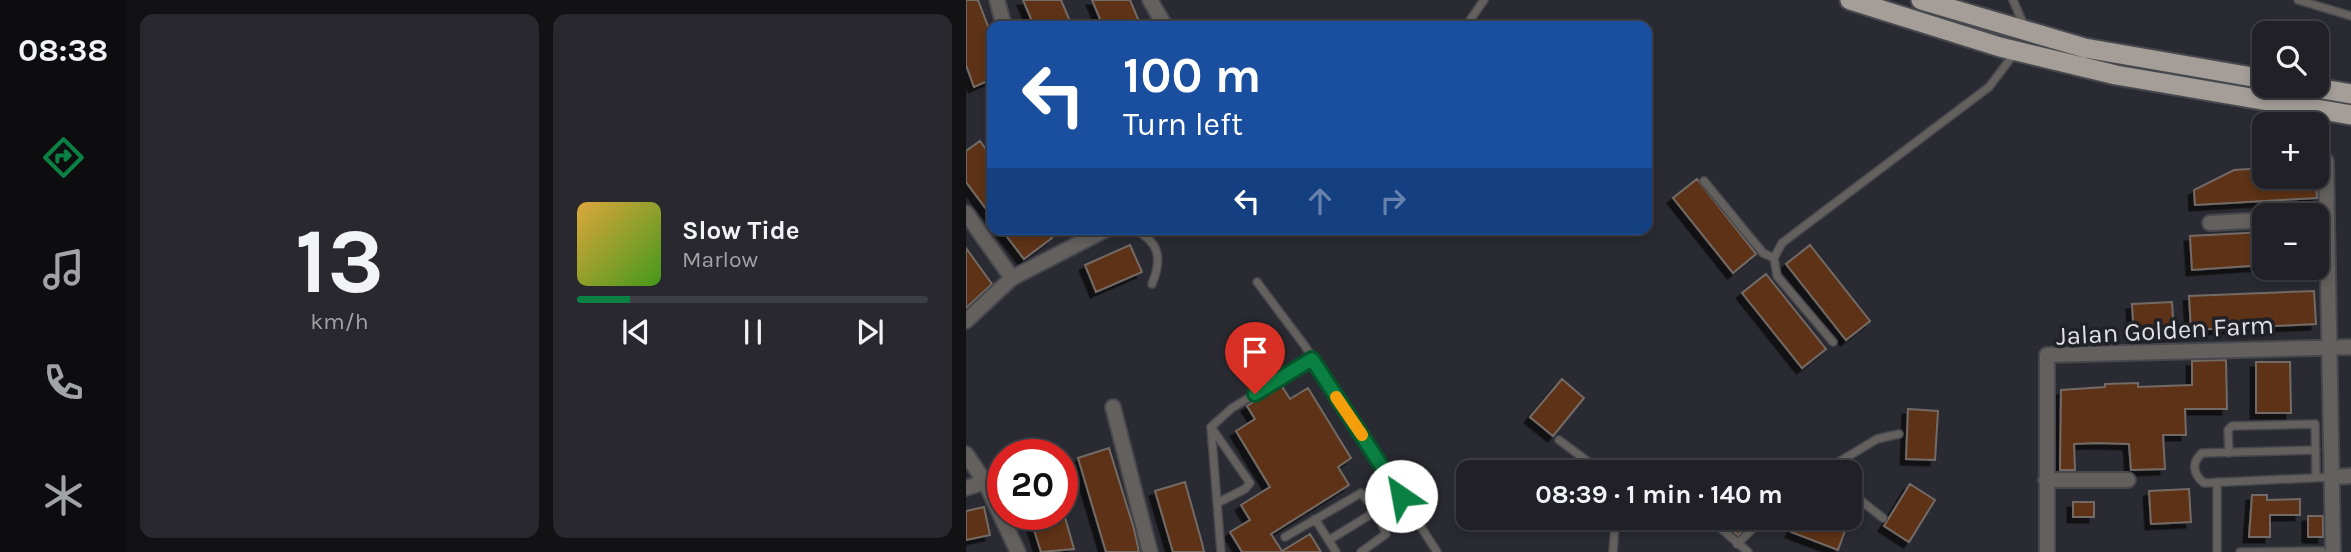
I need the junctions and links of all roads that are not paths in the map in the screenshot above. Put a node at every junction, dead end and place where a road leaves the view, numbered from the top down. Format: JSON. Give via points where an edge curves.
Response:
{"nodes":[{"id":1,"x":997,"y":0,"type":"edge"},
{"id":2,"x":1150,"y":0,"type":"edge"},
{"id":3,"x":1484,"y":0,"type":"edge"},
{"id":4,"x":1850,"y":0,"type":"edge"},
{"id":5,"x":1921,"y":0,"type":"edge"},
{"id":6,"x":2013,"y":0,"type":"edge"},
{"id":7,"x":2298,"y":0,"type":"edge"},
{"id":8,"x":2351,"y":16,"type":"edge"},
{"id":9,"x":1003,"y":21,"type":"edge"},
{"id":10,"x":1162,"y":21,"type":"edge"},
{"id":11,"x":1469,"y":21,"type":"edge"},
{"id":12,"x":2027,"y":33,"type":"junction"},
{"id":13,"x":2016,"y":51,"type":"junction"},
{"id":14,"x":2252,"y":77,"type":"edge"},
{"id":15,"x":2329,"y":90,"type":"edge"},
{"id":16,"x":2351,"y":94,"type":"edge"},
{"id":17,"x":2351,"y":115,"type":"edge"},
{"id":18,"x":1704,"y":181,"type":"dead end"},
{"id":19,"x":966,"y":214,"type":"edge"},
{"id":20,"x":2252,"y":221,"type":"edge"},
{"id":21,"x":2210,"y":223,"type":"dead end"},
{"id":22,"x":1097,"y":235,"type":"edge"},
{"id":23,"x":1145,"y":235,"type":"edge"},
{"id":24,"x":1774,"y":258,"type":"junction"},
{"id":25,"x":1012,"y":278,"type":"junction"},
{"id":26,"x":2326,"y":280,"type":"edge"},
{"id":27,"x":1257,"y":282,"type":"dead end"},
{"id":28,"x":1152,"y":284,"type":"dead end"},
{"id":29,"x":966,"y":321,"type":"edge"},
{"id":30,"x":1833,"y":342,"type":"dead end"},
{"id":31,"x":2351,"y":347,"type":"edge"},
{"id":32,"x":2331,"y":348,"type":"junction"},
{"id":33,"x":1312,"y":359,"type":"junction"},
{"id":34,"x":1113,"y":407,"type":"dead end"},
{"id":35,"x":2315,"y":425,"type":"junction"},
{"id":36,"x":2331,"y":425,"type":"junction"},
{"id":37,"x":1211,"y":427,"type":"junction"},
{"id":38,"x":1899,"y":434,"type":"dead end"},
{"id":39,"x":1559,"y":440,"type":"dead end"},
{"id":40,"x":2316,"y":450,"type":"junction"},
{"id":41,"x":2229,"y":453,"type":"junction"},
{"id":42,"x":966,"y":454,"type":"edge"},
{"id":43,"x":1586,"y":460,"type":"edge"},
{"id":44,"x":1842,"y":460,"type":"edge"},
{"id":45,"x":2351,"y":476,"type":"edge"},
{"id":46,"x":2316,"y":477,"type":"junction"},
{"id":47,"x":2332,"y":477,"type":"junction"},
{"id":48,"x":2046,"y":480,"type":"junction"},
{"id":49,"x":2128,"y":480,"type":"dead end"},
{"id":50,"x":985,"y":482,"type":"junction"},
{"id":51,"x":2217,"y":482,"type":"junction"},
{"id":52,"x":1394,"y":485,"type":"junction"},
{"id":53,"x":966,"y":488,"type":"edge"},
{"id":54,"x":1401,"y":496,"type":"junction"},
{"id":55,"x":1862,"y":501,"type":"edge"},
{"id":56,"x":1370,"y":502,"type":"junction"},
{"id":57,"x":1217,"y":503,"type":"junction"},
{"id":58,"x":1377,"y":512,"type":"junction"},
{"id":59,"x":1883,"y":518,"type":"dead end"},
{"id":60,"x":1315,"y":519,"type":"junction"},
{"id":61,"x":1615,"y":530,"type":"edge"},
{"id":62,"x":1722,"y":530,"type":"edge"},
{"id":63,"x":1752,"y":530,"type":"edge"},
{"id":64,"x":1285,"y":537,"type":"dead end"},
{"id":65,"x":1329,"y":540,"type":"junction"},
{"id":66,"x":1737,"y":544,"type":"junction"},
{"id":67,"x":2328,"y":551,"type":"edge"},
{"id":68,"x":1018,"y":552,"type":"edge"},
{"id":69,"x":1150,"y":552,"type":"edge"},
{"id":70,"x":1221,"y":552,"type":"edge"},
{"id":71,"x":1336,"y":552,"type":"edge"},
{"id":72,"x":1362,"y":552,"type":"edge"},
{"id":73,"x":1437,"y":552,"type":"edge"},
{"id":74,"x":1613,"y":552,"type":"edge"},
{"id":75,"x":1748,"y":552,"type":"edge"},
{"id":76,"x":2048,"y":552,"type":"edge"},
{"id":77,"x":2217,"y":552,"type":"edge"},
{"id":78,"x":2240,"y":552,"type":"edge"}],
"edges":[{"from":1,"to":9,"type":"street"},
{"from":2,"to":10,"type":"street"},
{"from":3,"to":11,"type":"lane"},
{"from":4,"to":13,"type":"highway"},
{"from":5,"to":12,"type":"highway"},
{"from":6,"to":12,"type":"lane"},
{"from":7,"to":8,"type":"lane"},
{"from":12,"to":14,"type":"highway","via":[[2085,48]]},
{"from":13,"to":17,"type":"highway","via":[[2116,75]]},
{"from":13,"to":24,"type":"lane","via":[[1989,87],[1782,243]]},
{"from":15,"to":16,"type":"highway"},
{"from":18,"to":24,"type":"lane","via":[[1763,253]]},
{"from":19,"to":25,"type":"street"},
{"from":20,"to":21,"type":"street"},
{"from":22,"to":25,"type":"street"},
{"from":23,"to":28,"type":"lane","via":[[1155,244],[1158,268]]},
{"from":24,"to":30,"type":"lane","via":[[1777,276]]},
{"from":25,"to":29,"type":"street"},
{"from":26,"to":32,"type":"street"},
{"from":27,"to":33,"type":"lane"},
{"from":31,"to":32,"type":"street","name":"Jalan Golden Farm"},
{"from":32,"to":36,"type":"street"},
{"from":32,"to":48,"type":"street","name":"Jalan Golden Farm","via":[[2047,355]]},
{"from":33,"to":37,"type":"lane","via":[[1232,408]]},
{"from":33,"to":52,"type":"lane"},
{"from":34,"to":69,"type":"street"},
{"from":35,"to":36,"type":"lane"},
{"from":35,"to":40,"type":"lane"},
{"from":35,"to":41,"type":"lane","via":[[2232,426],[2228,430]]},
{"from":36,"to":47,"type":"street"},
{"from":37,"to":57,"type":"lane"},
{"from":37,"to":57,"type":"lane","via":[[1250,483]]},
{"from":38,"to":44,"type":"lane","via":[[1877,439]]},
{"from":39,"to":43,"type":"lane"},
{"from":40,"to":41,"type":"lane"},
{"from":40,"to":46,"type":"lane"},
{"from":41,"to":51,"type":"lane","via":[[2202,453],[2195,460],[2197,478],[2204,483]]},
{"from":42,"to":50,"type":"street"},
{"from":45,"to":47,"type":"street"},
{"from":46,"to":47,"type":"lane"},
{"from":46,"to":51,"type":"lane"},
{"from":47,"to":67,"type":"street"},
{"from":48,"to":49,"type":"street"},
{"from":48,"to":76,"type":"street","name":"Jalan Golden Farm"},
{"from":50,"to":53,"type":"street"},
{"from":50,"to":68,"type":"street"},
{"from":51,"to":77,"type":"lane"},
{"from":52,"to":54,"type":"lane"},
{"from":52,"to":56,"type":"lane"},
{"from":54,"to":58,"type":"lane"},
{"from":54,"to":73,"type":"lane"},
{"from":55,"to":59,"type":"lane"},
{"from":56,"to":58,"type":"lane"},
{"from":56,"to":60,"type":"lane","via":[[1364,494],[1355,494]]},
{"from":57,"to":70,"type":"lane"},
{"from":58,"to":65,"type":"lane"},
{"from":58,"to":72,"type":"lane","via":[[1386,534]]},
{"from":60,"to":64,"type":"lane"},
{"from":60,"to":65,"type":"lane"},
{"from":61,"to":74,"type":"lane"},
{"from":62,"to":66,"type":"lane"},
{"from":63,"to":66,"type":"lane"},
{"from":65,"to":71,"type":"lane"},
{"from":66,"to":75,"type":"lane"},
{"from":67,"to":78,"type":"lane"}]}
